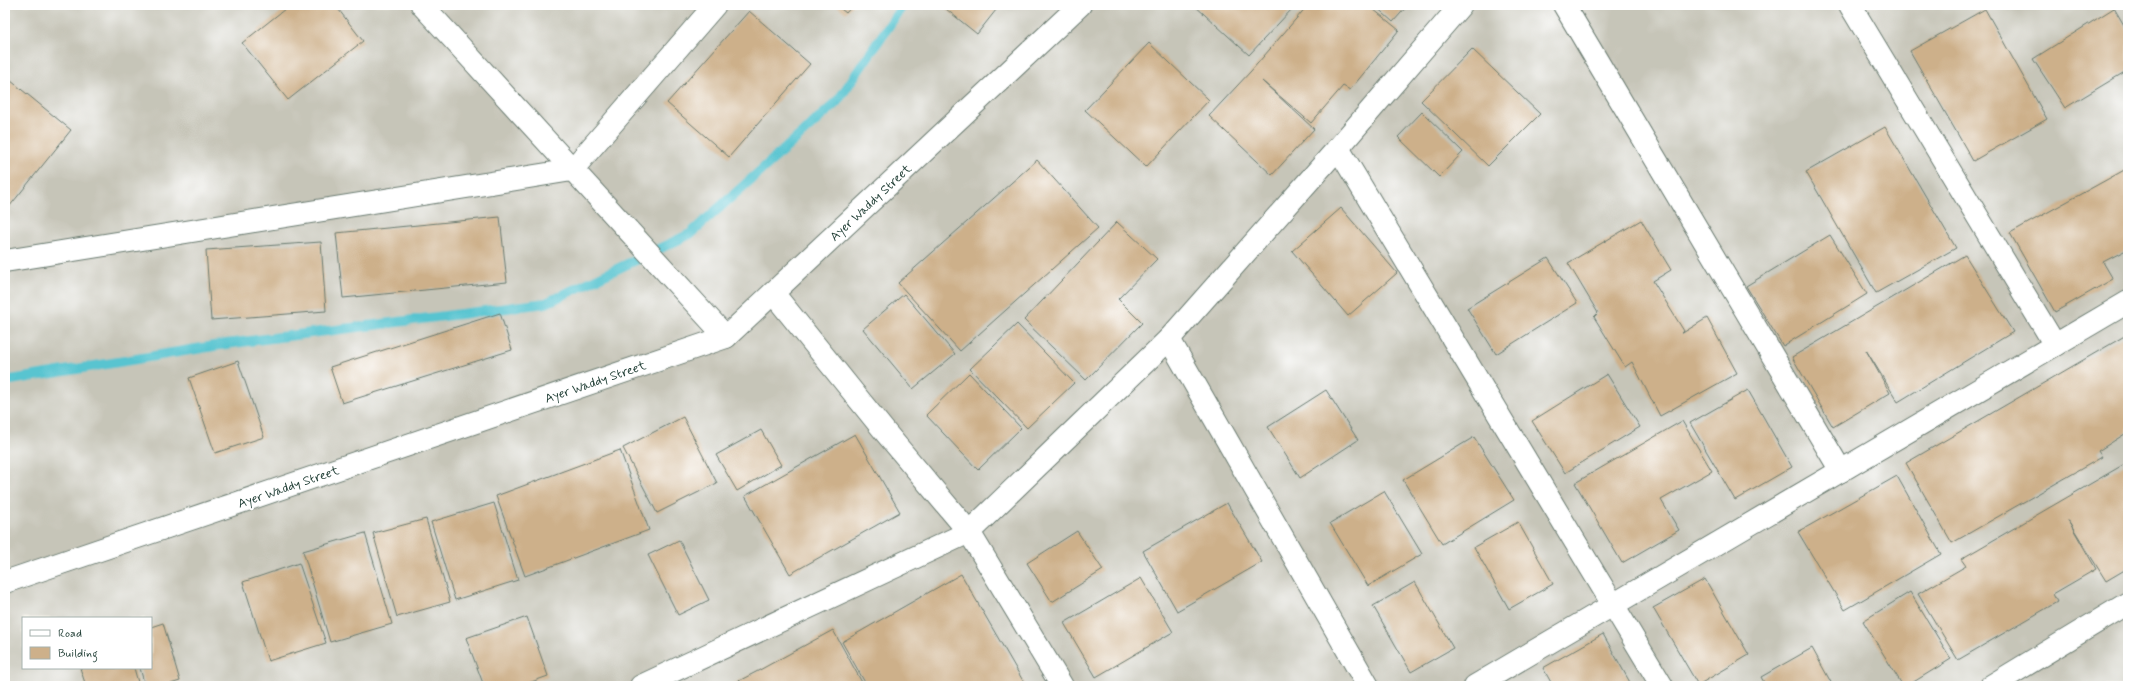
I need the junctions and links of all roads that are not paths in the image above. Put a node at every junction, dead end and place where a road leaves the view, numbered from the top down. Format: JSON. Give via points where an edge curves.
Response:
{"nodes":[{"id":1,"x":422,"y":5,"type":"edge"},
{"id":2,"x":714,"y":5,"type":"edge"},
{"id":3,"x":1080,"y":5,"type":"edge"},
{"id":4,"x":1461,"y":5,"type":"edge"},
{"id":5,"x":1564,"y":5,"type":"edge"},
{"id":6,"x":1850,"y":5,"type":"edge"},
{"id":7,"x":1338,"y":148,"type":"junction"},
{"id":8,"x":572,"y":170,"type":"junction"},
{"id":9,"x":5,"y":262,"type":"edge"},
{"id":10,"x":773,"y":293,"type":"junction"},
{"id":11,"x":2128,"y":302,"type":"edge"},
{"id":12,"x":726,"y":337,"type":"junction"},
{"id":13,"x":1170,"y":339,"type":"junction"},
{"id":14,"x":2055,"y":345,"type":"junction"},
{"id":15,"x":1841,"y":471,"type":"junction"},
{"id":16,"x":969,"y":532,"type":"junction"},
{"id":17,"x":5,"y":582,"type":"edge"},
{"id":18,"x":2128,"y":603,"type":"edge"},
{"id":19,"x":1614,"y":605,"type":"junction"},
{"id":20,"x":641,"y":686,"type":"edge"},
{"id":21,"x":1062,"y":686,"type":"edge"},
{"id":22,"x":1368,"y":686,"type":"edge"},
{"id":23,"x":1475,"y":686,"type":"edge"},
{"id":24,"x":1662,"y":686,"type":"edge"},
{"id":25,"x":1991,"y":686,"type":"edge"}],
"edges":[{"from":1,"to":8,"type":"street"},
{"from":2,"to":8,"type":"street"},
{"from":3,"to":10,"type":"street","name":"Ayer Waddy Street"},
{"from":4,"to":7,"type":"street"},
{"from":5,"to":15,"type":"street"},
{"from":6,"to":14,"type":"street"},
{"from":7,"to":13,"type":"street"},
{"from":7,"to":19,"type":"street"},
{"from":8,"to":9,"type":"street"},
{"from":8,"to":12,"type":"street"},
{"from":10,"to":12,"type":"street","name":"Ayer Waddy Street"},
{"from":10,"to":16,"type":"street"},
{"from":11,"to":14,"type":"street"},
{"from":12,"to":17,"type":"street","name":"Ayer Waddy Street"},
{"from":13,"to":16,"type":"street"},
{"from":13,"to":22,"type":"street"},
{"from":14,"to":15,"type":"street"},
{"from":15,"to":19,"type":"street"},
{"from":16,"to":20,"type":"street"},
{"from":16,"to":21,"type":"street"},
{"from":18,"to":25,"type":"street"},
{"from":19,"to":23,"type":"street"},
{"from":19,"to":24,"type":"street"}]}
